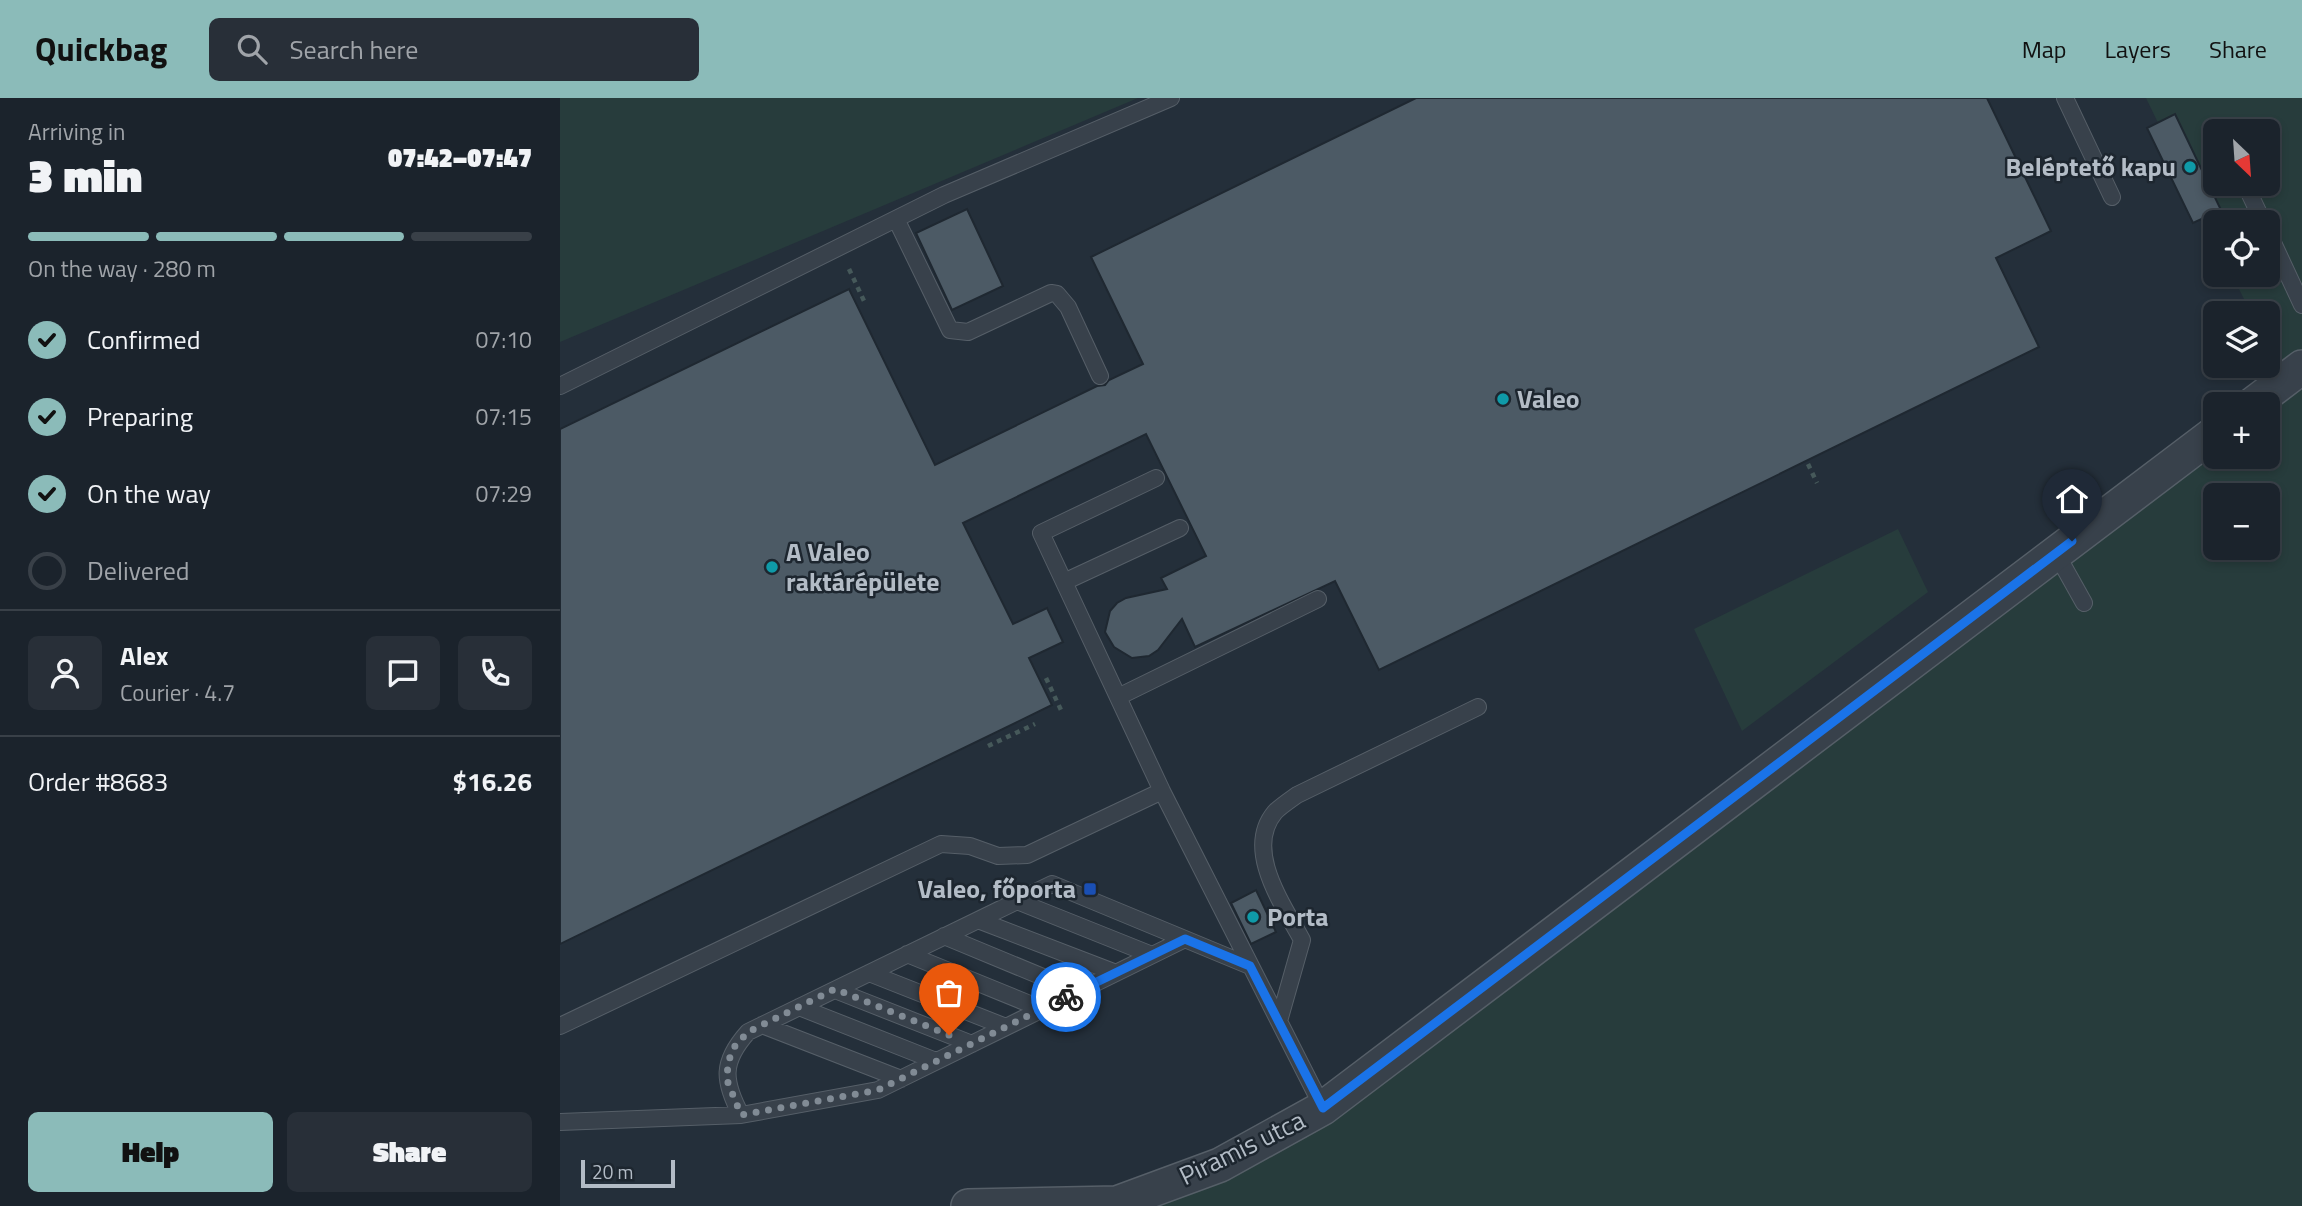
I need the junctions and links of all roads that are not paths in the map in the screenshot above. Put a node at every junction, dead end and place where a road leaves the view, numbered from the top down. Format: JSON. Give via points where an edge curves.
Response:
{"nodes":[{"id":1,"x":1171,"y":98,"type":"edge"},
{"id":2,"x":2065,"y":98,"type":"edge"},
{"id":3,"x":2112,"y":197,"type":"dead end"},
{"id":4,"x":897,"y":221,"type":"junction"},
{"id":5,"x":2280,"y":258,"type":"edge"},
{"id":6,"x":2302,"y":305,"type":"edge"},
{"id":7,"x":2302,"y":367,"type":"edge"},
{"id":8,"x":1100,"y":376,"type":"dead end"},
{"id":9,"x":560,"y":386,"type":"edge"},
{"id":10,"x":2269,"y":392,"type":"edge"},
{"id":11,"x":2203,"y":442,"type":"edge"},
{"id":12,"x":1156,"y":478,"type":"dead end"},
{"id":13,"x":1180,"y":528,"type":"dead end"},
{"id":14,"x":2056,"y":553,"type":"junction"},
{"id":15,"x":1064,"y":582,"type":"junction"},
{"id":16,"x":1318,"y":598,"type":"dead end"},
{"id":17,"x":2084,"y":603,"type":"dead end"},
{"id":18,"x":1118,"y":696,"type":"junction"},
{"id":19,"x":1478,"y":707,"type":"dead end"},
{"id":20,"x":1162,"y":791,"type":"junction"},
{"id":21,"x":1017,"y":901,"type":"junction"},
{"id":22,"x":978,"y":920,"type":"junction"},
{"id":23,"x":944,"y":936,"type":"junction"},
{"id":24,"x":1185,"y":939,"type":"junction"},
{"id":25,"x":908,"y":954,"type":"junction"},
{"id":26,"x":1152,"y":955,"type":"junction"},
{"id":27,"x":1250,"y":966,"type":"junction"},
{"id":28,"x":869,"y":973,"type":"junction"},
{"id":29,"x":1116,"y":973,"type":"junction"},
{"id":30,"x":835,"y":989,"type":"junction"},
{"id":31,"x":1079,"y":992,"type":"junction"},
{"id":32,"x":799,"y":1007,"type":"junction"},
{"id":33,"x":1042,"y":1009,"type":"junction"},
{"id":34,"x":1279,"y":1021,"type":"junction"},
{"id":35,"x":762,"y":1025,"type":"junction"},
{"id":36,"x":560,"y":1026,"type":"edge"},
{"id":37,"x":1006,"y":1027,"type":"junction"},
{"id":38,"x":972,"y":1044,"type":"junction"},
{"id":39,"x":936,"y":1061,"type":"junction"},
{"id":40,"x":901,"y":1079,"type":"junction"},
{"id":41,"x":1323,"y":1108,"type":"junction"},
{"id":42,"x":741,"y":1115,"type":"junction"},
{"id":43,"x":560,"y":1122,"type":"edge"},
{"id":44,"x":968,"y":1206,"type":"edge"}],
"edges":[{"from":1,"to":4,"type":"lane","via":[[944,195]]},
{"from":2,"to":3,"type":"lane"},
{"from":4,"to":8,"type":"lane","via":[[950,330],[968,332],[1057,294],[1068,307]]},
{"from":4,"to":9,"type":"lane"},
{"from":5,"to":6,"type":"lane"},
{"from":7,"to":10,"type":"street"},
{"from":11,"to":14,"type":"street","name":"Piramis utca"},
{"from":12,"to":15,"type":"lane","via":[[1041,533]]},
{"from":13,"to":15,"type":"lane"},
{"from":14,"to":17,"type":"lane"},
{"from":14,"to":41,"type":"street","name":"Piramis utca"},
{"from":15,"to":18,"type":"lane"},
{"from":16,"to":18,"type":"lane"},
{"from":18,"to":20,"type":"lane"},
{"from":19,"to":34,"type":"lane","via":[[1297,795],[1275,813],[1266,829],[1264,864],[1302,940]]},
{"from":20,"to":27,"type":"lane"},
{"from":20,"to":36,"type":"lane","via":[[1027,855],[1011,858],[970,846],[941,844]]},
{"from":21,"to":22,"type":"lane"},
{"from":21,"to":24,"type":"lane","via":[[1052,884]]},
{"from":21,"to":26,"type":"lane"},
{"from":22,"to":23,"type":"lane"},
{"from":22,"to":29,"type":"lane"},
{"from":23,"to":25,"type":"lane"},
{"from":23,"to":31,"type":"lane"},
{"from":24,"to":26,"type":"lane"},
{"from":24,"to":27,"type":"lane"},
{"from":25,"to":28,"type":"lane"},
{"from":25,"to":33,"type":"lane"},
{"from":26,"to":29,"type":"lane"},
{"from":27,"to":34,"type":"lane"},
{"from":28,"to":30,"type":"lane"},
{"from":28,"to":37,"type":"lane"},
{"from":29,"to":31,"type":"lane"},
{"from":30,"to":32,"type":"lane"},
{"from":30,"to":38,"type":"lane"},
{"from":31,"to":33,"type":"lane"},
{"from":32,"to":35,"type":"lane"},
{"from":32,"to":39,"type":"lane"},
{"from":33,"to":37,"type":"lane"},
{"from":34,"to":41,"type":"lane"},
{"from":35,"to":40,"type":"lane"},
{"from":35,"to":42,"type":"lane","via":[[735,1046],[728,1062],[727,1080]]},
{"from":37,"to":38,"type":"lane"},
{"from":38,"to":39,"type":"lane"},
{"from":39,"to":40,"type":"lane"},
{"from":40,"to":42,"type":"lane","via":[[878,1090]]},
{"from":41,"to":44,"type":"street","name":"Piramis utca","via":[[1220,1164],[1117,1203]]},
{"from":42,"to":43,"type":"lane"}]}
